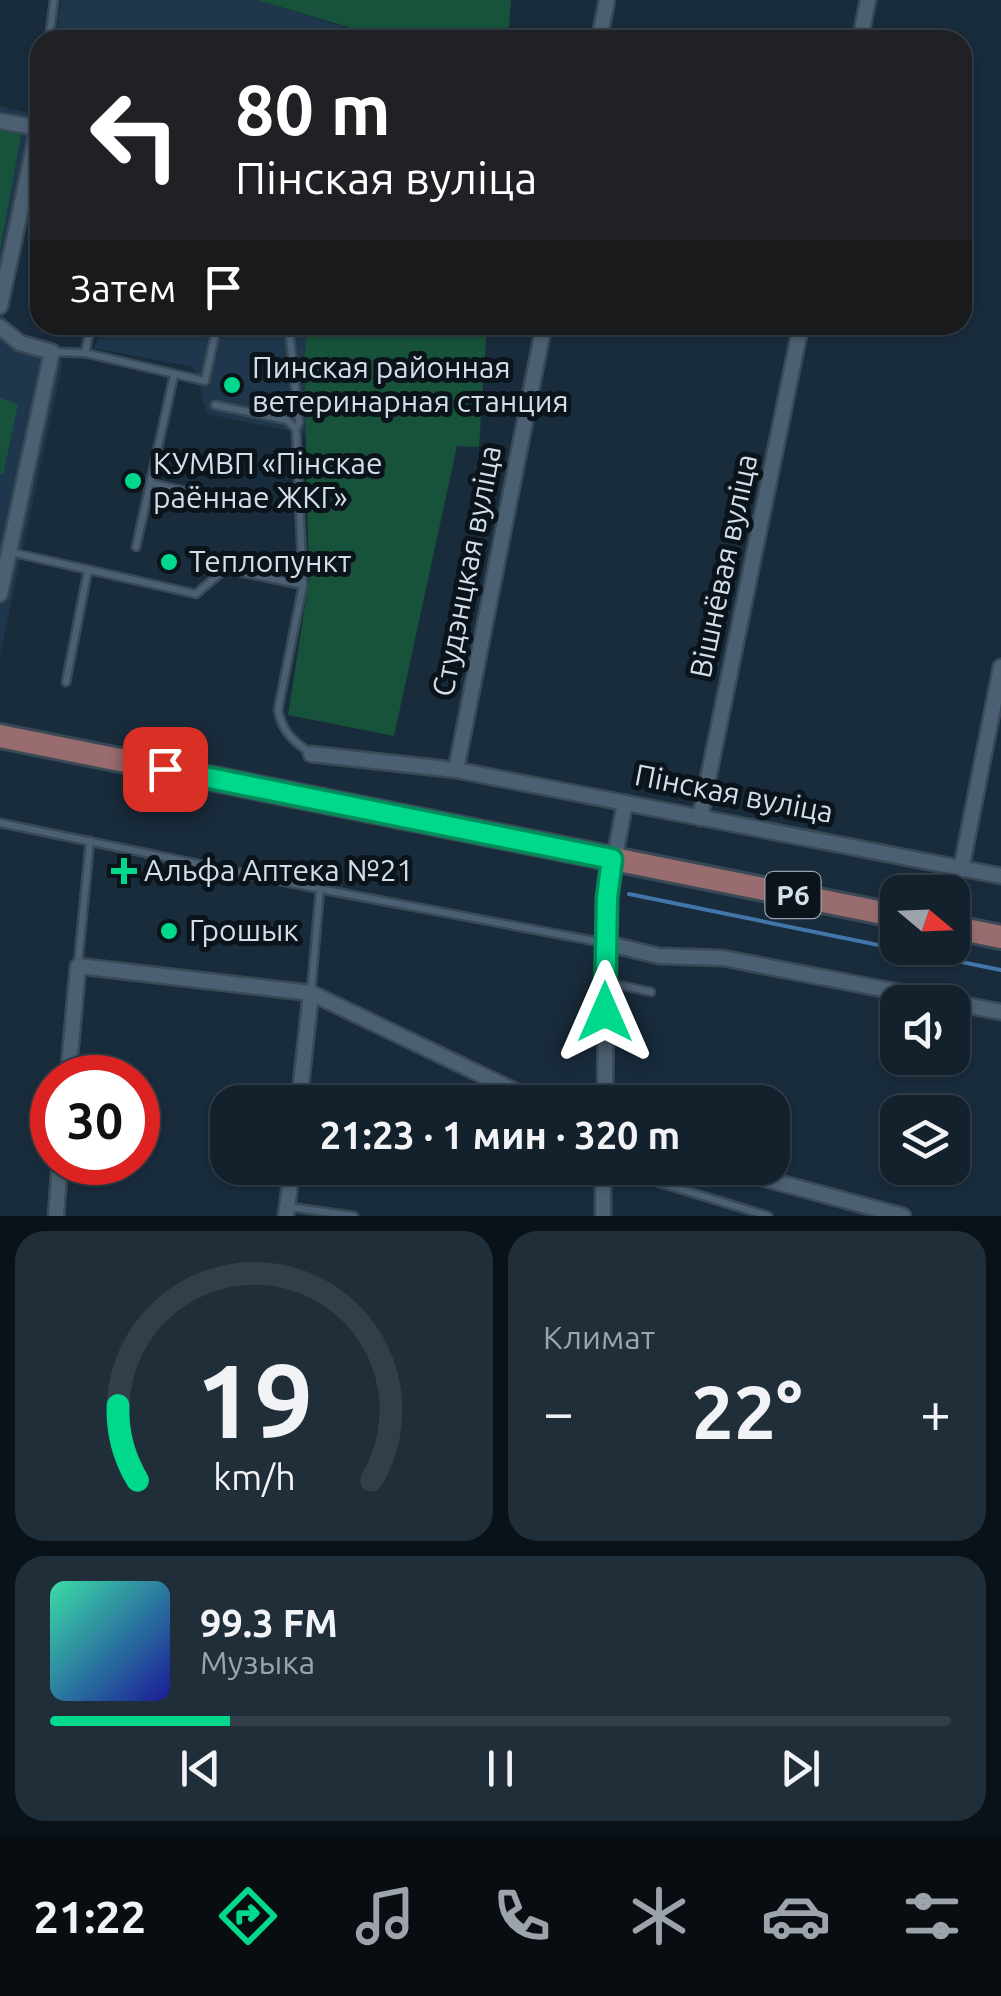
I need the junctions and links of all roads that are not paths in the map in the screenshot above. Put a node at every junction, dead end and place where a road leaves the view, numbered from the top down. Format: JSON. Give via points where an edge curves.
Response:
{"nodes":[{"id":1,"x":54,"y":0,"type":"edge"},
{"id":2,"x":607,"y":0,"type":"edge"},
{"id":3,"x":868,"y":0,"type":"edge"},
{"id":4,"x":50,"y":30,"type":"edge"},
{"id":5,"x":601,"y":30,"type":"edge"},
{"id":6,"x":862,"y":30,"type":"edge"},
{"id":7,"x":0,"y":121,"type":"edge"},
{"id":8,"x":30,"y":121,"type":"edge"},
{"id":9,"x":30,"y":164,"type":"edge"},
{"id":10,"x":0,"y":306,"type":"edge"},
{"id":11,"x":0,"y":327,"type":"edge"},
{"id":12,"x":89,"y":335,"type":"edge"},
{"id":13,"x":216,"y":335,"type":"edge"},
{"id":14,"x":291,"y":335,"type":"edge"},
{"id":15,"x":542,"y":335,"type":"edge"},
{"id":16,"x":799,"y":335,"type":"edge"},
{"id":17,"x":52,"y":352,"type":"junction"},
{"id":18,"x":85,"y":352,"type":"junction"},
{"id":19,"x":174,"y":375,"type":"junction"},
{"id":20,"x":216,"y":405,"type":"dead end"},
{"id":21,"x":296,"y":428,"type":"junction"},
{"id":22,"x":150,"y":483,"type":"junction"},
{"id":23,"x":189,"y":492,"type":"dead end"},
{"id":24,"x":136,"y":547,"type":"dead end"},
{"id":25,"x":10,"y":552,"type":"junction"},
{"id":26,"x":88,"y":570,"type":"junction"},
{"id":27,"x":303,"y":585,"type":"junction"},
{"id":28,"x":0,"y":594,"type":"edge"},
{"id":29,"x":1001,"y":667,"type":"edge"},
{"id":30,"x":66,"y":682,"type":"dead end"},
{"id":31,"x":0,"y":736,"type":"edge"},
{"id":32,"x":311,"y":754,"type":"joint"},
{"id":33,"x":456,"y":770,"type":"junction"},
{"id":34,"x":625,"y":803,"type":"junction"},
{"id":35,"x":700,"y":818,"type":"junction"},
{"id":36,"x":0,"y":823,"type":"edge"},
{"id":37,"x":90,"y":841,"type":"junction"},
{"id":38,"x":612,"y":859,"type":"junction"},
{"id":39,"x":961,"y":870,"type":"junction"},
{"id":40,"x":1001,"y":876,"type":"edge"},
{"id":41,"x":320,"y":889,"type":"junction"},
{"id":42,"x":880,"y":912,"type":"edge"},
{"id":43,"x":970,"y":931,"type":"edge"},
{"id":44,"x":1001,"y":937,"type":"edge"},
{"id":45,"x":605,"y":942,"type":"junction"},
{"id":46,"x":78,"y":966,"type":"junction"},
{"id":47,"x":605,"y":982,"type":"junction"},
{"id":48,"x":310,"y":992,"type":"junction"},
{"id":49,"x":651,"y":992,"type":"dead end"},
{"id":50,"x":1001,"y":1012,"type":"edge"},
{"id":51,"x":70,"y":1055,"type":"edge"},
{"id":52,"x":301,"y":1085,"type":"edge"},
{"id":53,"x":503,"y":1085,"type":"edge"},
{"id":54,"x":605,"y":1085,"type":"edge"},
{"id":55,"x":58,"y":1185,"type":"edge"},
{"id":56,"x":290,"y":1185,"type":"edge"},
{"id":57,"x":605,"y":1185,"type":"edge"},
{"id":58,"x":664,"y":1185,"type":"edge"},
{"id":59,"x":788,"y":1185,"type":"edge"},
{"id":60,"x":287,"y":1212,"type":"edge"},
{"id":61,"x":56,"y":1216,"type":"edge"},
{"id":62,"x":354,"y":1216,"type":"edge"},
{"id":63,"x":602,"y":1216,"type":"edge"},
{"id":64,"x":768,"y":1216,"type":"edge"},
{"id":65,"x":903,"y":1216,"type":"edge"}],
"edges":[{"from":1,"to":4,"type":"lane"},
{"from":2,"to":5,"type":"street"},
{"from":3,"to":6,"type":"street"},
{"from":7,"to":8,"type":"street"},
{"from":9,"to":10,"type":"street"},
{"from":11,"to":17,"type":"street","via":[[20,343]]},
{"from":12,"to":18,"type":"lane"},
{"from":13,"to":19,"type":"lane","via":[[205,381]]},
{"from":14,"to":21,"type":"lane"},
{"from":15,"to":33,"type":"street","name":"Студэнцкая вуліца"},
{"from":16,"to":35,"type":"street","name":"Вішнёвая вуліца"},
{"from":17,"to":18,"type":"lane"},
{"from":17,"to":25,"type":"street"},
{"from":18,"to":19,"type":"lane"},
{"from":19,"to":22,"type":"lane"},
{"from":20,"to":21,"type":"lane","via":[[287,420]]},
{"from":21,"to":27,"type":"lane"},
{"from":22,"to":23,"type":"lane"},
{"from":22,"to":24,"type":"lane"},
{"from":25,"to":26,"type":"lane"},
{"from":25,"to":28,"type":"street"},
{"from":26,"to":27,"type":"lane","via":[[196,594],[225,569]]},
{"from":26,"to":30,"type":"lane"},
{"from":27,"to":32,"type":"lane","via":[[278,710],[281,726]]},
{"from":29,"to":39,"type":"street"},
{"from":31,"to":38,"type":"main road","number":"Р6"},
{"from":32,"to":33,"type":"street","name":"Пінская вуліца"},
{"from":33,"to":34,"type":"street","name":"Пінская вуліца"},
{"from":34,"to":35,"type":"street","name":"Пінская вуліца"},
{"from":34,"to":38,"type":"street"},
{"from":35,"to":39,"type":"street","name":"Пінская вуліца"},
{"from":36,"to":37,"type":"lane"},
{"from":37,"to":41,"type":"lane"},
{"from":37,"to":46,"type":"lane"},
{"from":38,"to":42,"type":"main road","number":"Р6"},
{"from":38,"to":45,"type":"street"},
{"from":39,"to":40,"type":"street","name":"Пінская вуліца"},
{"from":41,"to":45,"type":"lane"},
{"from":41,"to":48,"type":"lane"},
{"from":43,"to":44,"type":"main road"},
{"from":45,"to":47,"type":"street"},
{"from":45,"to":50,"type":"street"},
{"from":46,"to":48,"type":"street"},
{"from":46,"to":51,"type":"street"},
{"from":47,"to":49,"type":"lane"},
{"from":47,"to":54,"type":"street"},
{"from":48,"to":52,"type":"street"},
{"from":48,"to":53,"type":"street"},
{"from":55,"to":61,"type":"street"},
{"from":56,"to":60,"type":"street"},
{"from":57,"to":63,"type":"street"},
{"from":58,"to":64,"type":"lane"},
{"from":59,"to":65,"type":"street"},
{"from":60,"to":62,"type":"lane"}]}
